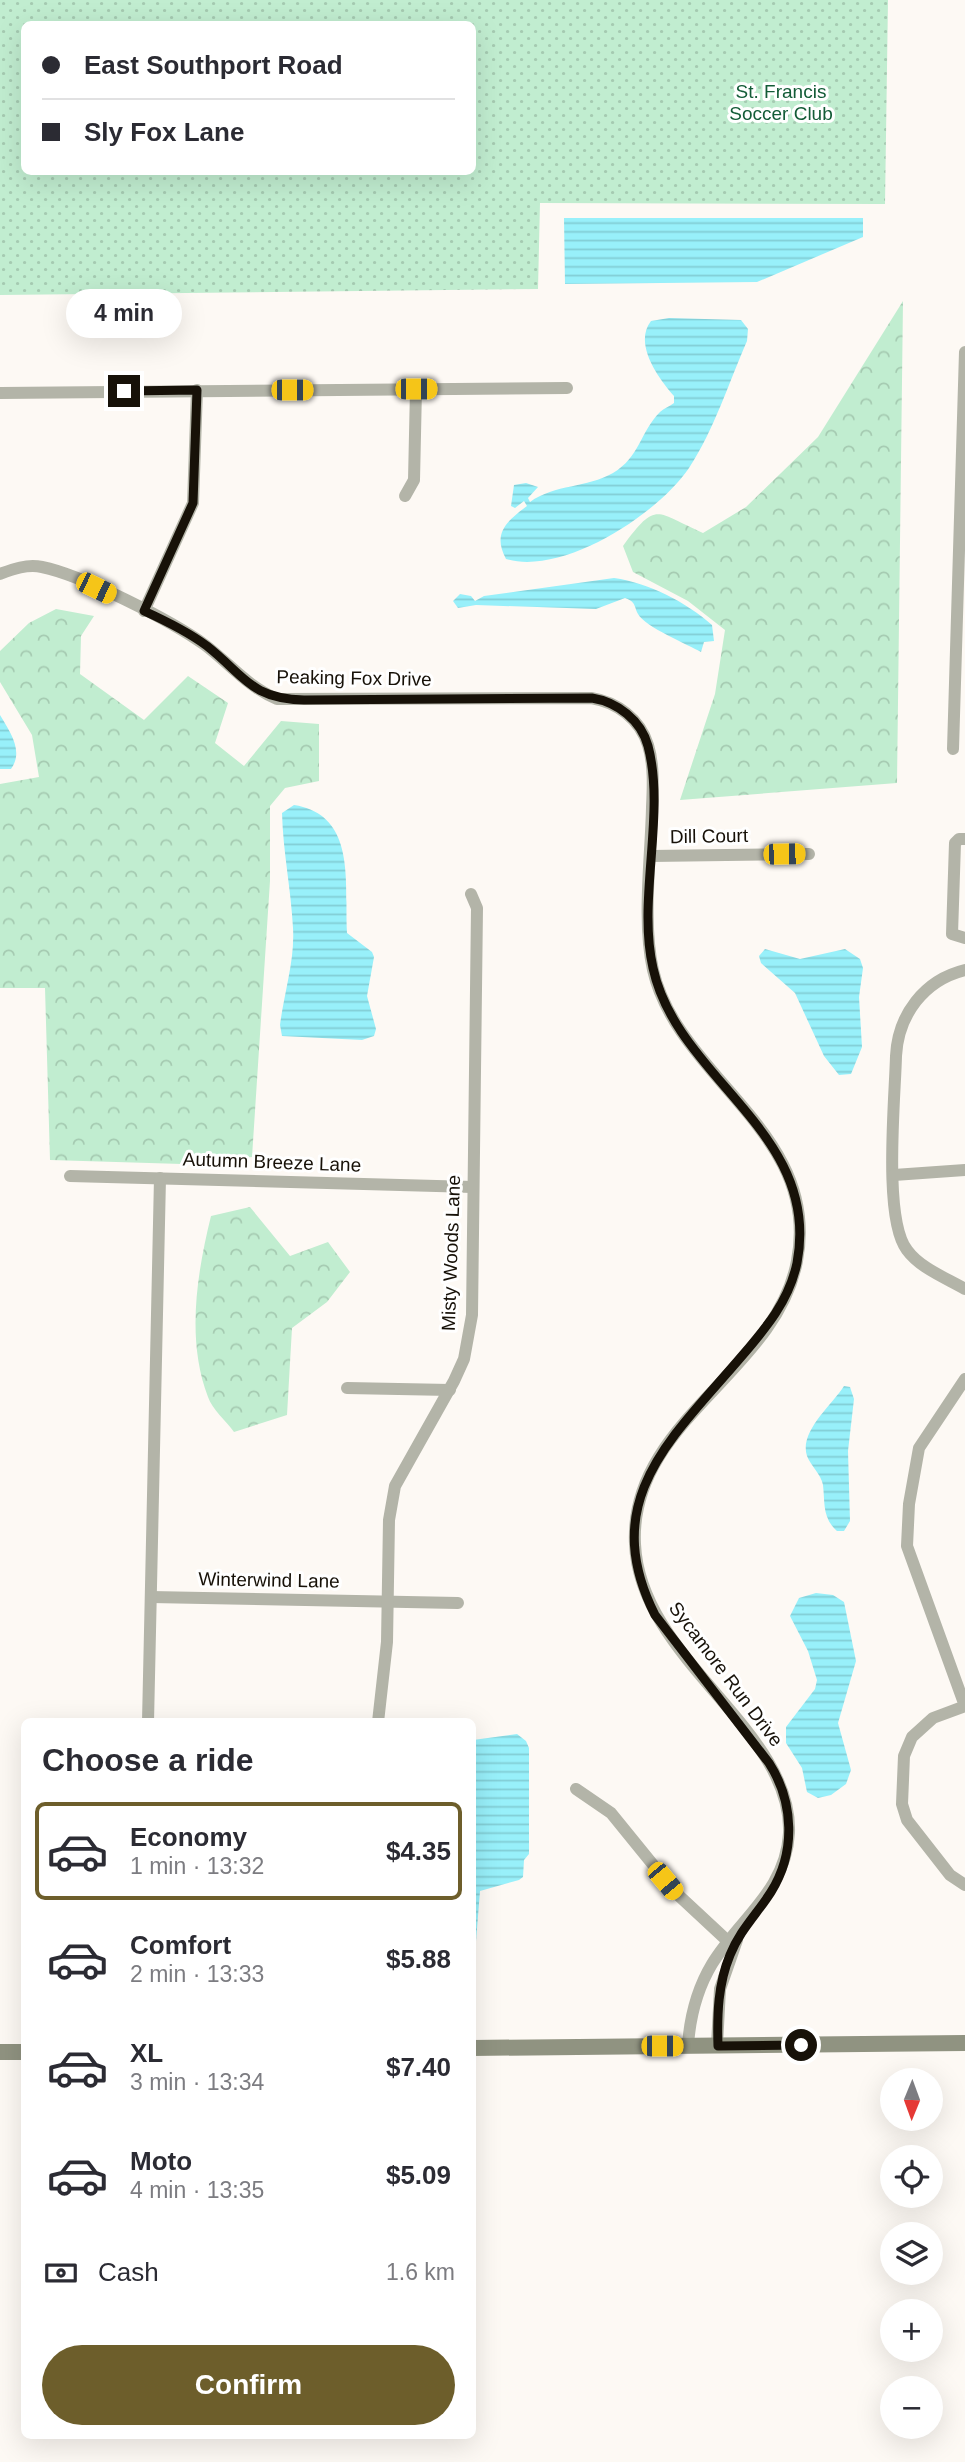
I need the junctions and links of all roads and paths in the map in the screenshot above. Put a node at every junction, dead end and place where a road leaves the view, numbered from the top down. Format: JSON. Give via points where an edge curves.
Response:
{"nodes":[{"id":1,"x":965,"y":352,"type":"edge"},
{"id":2,"x":965,"y":385,"type":"edge"},
{"id":3,"x":567,"y":388,"type":"dead end"},
{"id":4,"x":416,"y":389,"type":"junction"},
{"id":5,"x":197,"y":390,"type":"junction"},
{"id":6,"x":0,"y":393,"type":"edge"},
{"id":7,"x":405,"y":496,"type":"dead end"},
{"id":8,"x":0,"y":574,"type":"edge"},
{"id":9,"x":144,"y":611,"type":"junction"},
{"id":10,"x":960,"y":707,"type":"edge"},
{"id":11,"x":953,"y":749,"type":"dead end"},
{"id":12,"x":653,"y":778,"type":"joint"},
{"id":13,"x":965,"y":839,"type":"edge"},
{"id":14,"x":809,"y":854,"type":"dead end"},
{"id":15,"x":651,"y":856,"type":"junction"},
{"id":16,"x":471,"y":894,"type":"dead end"},
{"id":17,"x":965,"y":938,"type":"edge"},
{"id":18,"x":965,"y":970,"type":"edge"},
{"id":19,"x":965,"y":1171,"type":"edge"},
{"id":20,"x":894,"y":1175,"type":"junction"},
{"id":21,"x":70,"y":1176,"type":"dead end"},
{"id":22,"x":160,"y":1178,"type":"junction"},
{"id":23,"x":473,"y":1187,"type":"junction"},
{"id":24,"x":965,"y":1289,"type":"edge"},
{"id":25,"x":965,"y":1379,"type":"edge"},
{"id":26,"x":347,"y":1388,"type":"dead end"},
{"id":27,"x":450,"y":1390,"type":"junction"},
{"id":28,"x":151,"y":1597,"type":"junction"},
{"id":29,"x":387,"y":1602,"type":"junction"},
{"id":30,"x":458,"y":1603,"type":"dead end"},
{"id":31,"x":965,"y":1706,"type":"edge"},
{"id":32,"x":148,"y":1718,"type":"edge"},
{"id":33,"x":378,"y":1718,"type":"edge"},
{"id":34,"x":576,"y":1789,"type":"dead end"},
{"id":35,"x":965,"y":1885,"type":"edge"},
{"id":36,"x":731,"y":1944,"type":"junction"},
{"id":37,"x":965,"y":2043,"type":"edge"},
{"id":38,"x":688,"y":2046,"type":"junction"},
{"id":39,"x":718,"y":2046,"type":"junction"},
{"id":40,"x":476,"y":2048,"type":"edge"},
{"id":41,"x":0,"y":2052,"type":"edge"},
{"id":42,"x":21,"y":2052,"type":"edge"}],
"edges":[{"from":1,"to":2,"type":"street"},
{"from":2,"to":10,"type":"street"},
{"from":3,"to":4,"type":"street"},
{"from":4,"to":5,"type":"street"},
{"from":4,"to":7,"type":"street","via":[[414,480]]},
{"from":5,"to":6,"type":"street"},
{"from":5,"to":9,"type":"street","via":[[193,503]]},
{"from":8,"to":9,"type":"street","name":"Peaking Fox Drive","via":[[40,566]]},
{"from":9,"to":12,"type":"street","name":"Peaking Fox Drive","via":[[183,629],[256,691],[277,699],[607,700],[639,727],[648,745]]},
{"from":10,"to":11,"type":"street"},
{"from":12,"to":15,"type":"street","name":"Sycamore Run Drive"},
{"from":13,"to":17,"type":"street","via":[[955,842],[953,934]]},
{"from":14,"to":15,"type":"street","name":"Dill Court"},
{"from":15,"to":36,"type":"street","name":"Sycamore Run Drive","via":[[649,946],[658,989],[679,1027],[780,1158],[792,1184],[800,1223],[796,1268],[784,1302],[661,1452],[642,1491],[635,1521],[638,1572],[655,1615],[764,1755],[785,1797],[789,1825],[783,1865],[772,1891]]},
{"from":16,"to":23,"type":"street","name":"Misty Woods Lane","via":[[477,908]]},
{"from":18,"to":20,"type":"street","via":[[941,979],[914,1003],[900,1031]]},
{"from":19,"to":20,"type":"street"},
{"from":20,"to":24,"type":"street","via":[[894,1217],[905,1248],[922,1265]]},
{"from":21,"to":22,"type":"street","name":"Autumn Breeze Lane"},
{"from":22,"to":23,"type":"street","name":"Autumn Breeze Lane"},
{"from":22,"to":28,"type":"street"},
{"from":23,"to":27,"type":"street","name":"Misty Woods Lane","via":[[472,1315],[464,1359]]},
{"from":25,"to":31,"type":"street","via":[[919,1448],[907,1546]]},
{"from":26,"to":27,"type":"street"},
{"from":27,"to":29,"type":"street","name":"Misty Woods Lane","via":[[395,1486],[389,1520]]},
{"from":28,"to":29,"type":"street","name":"Winterwind Lane"},
{"from":28,"to":32,"type":"street"},
{"from":29,"to":30,"type":"street","name":"Winterwind Lane"},
{"from":29,"to":33,"type":"street","name":"Misty Woods Lane"},
{"from":31,"to":35,"type":"street","via":[[933,1718],[912,1737],[903,1763],[902,1804],[907,1820],[950,1875]]},
{"from":34,"to":36,"type":"street","via":[[611,1813],[676,1893]]},
{"from":36,"to":38,"type":"street","name":"Sycamore Run Drive","via":[[712,1964],[699,1990]]},
{"from":36,"to":39,"type":"street","name":"Sycamore Run Drive","via":[[720,1989]]},
{"from":37,"to":39,"type":"main road"},
{"from":38,"to":39,"type":"main road"},
{"from":38,"to":40,"type":"main road"},
{"from":41,"to":42,"type":"main road"}]}
